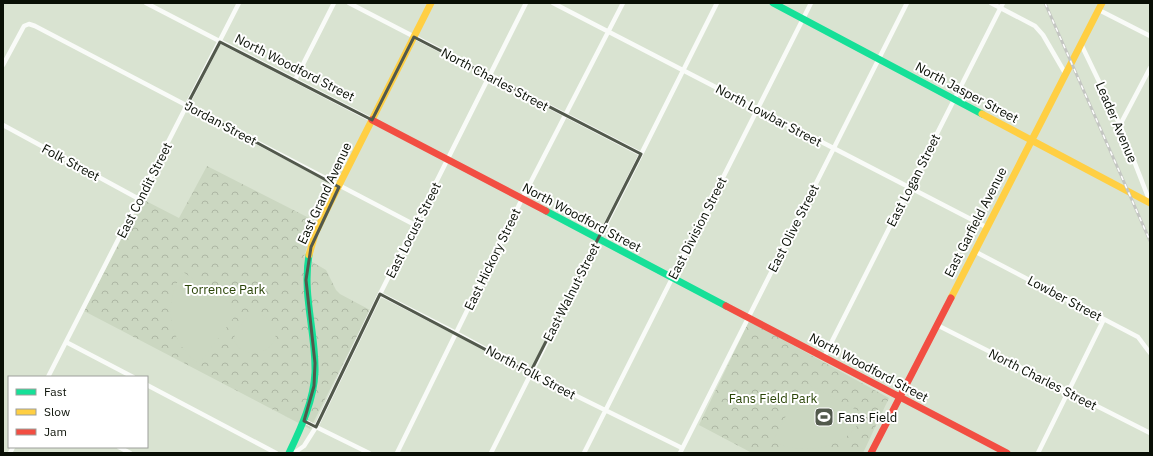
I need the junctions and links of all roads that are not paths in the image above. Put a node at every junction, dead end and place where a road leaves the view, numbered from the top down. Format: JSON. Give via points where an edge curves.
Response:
{"nodes":[{"id":1,"x":146,"y":3,"type":"edge"},
{"id":2,"x":239,"y":3,"type":"edge"},
{"id":3,"x":334,"y":3,"type":"edge"},
{"id":4,"x":349,"y":3,"type":"edge"},
{"id":5,"x":431,"y":3,"type":"edge"},
{"id":6,"x":526,"y":3,"type":"edge"},
{"id":7,"x":553,"y":3,"type":"edge"},
{"id":8,"x":623,"y":3,"type":"edge"},
{"id":9,"x":717,"y":3,"type":"edge"},
{"id":10,"x":773,"y":3,"type":"edge"},
{"id":11,"x":811,"y":3,"type":"edge"},
{"id":12,"x":907,"y":3,"type":"edge"},
{"id":13,"x":991,"y":3,"type":"edge"},
{"id":14,"x":1102,"y":3,"type":"edge"},
{"id":15,"x":1001,"y":5,"type":"edge"},
{"id":16,"x":1099,"y":10,"type":"junction"},
{"id":17,"x":803,"y":19,"type":"junction"},
{"id":18,"x":608,"y":32,"type":"junction"},
{"id":19,"x":1150,"y":36,"type":"edge"},
{"id":20,"x":414,"y":37,"type":"junction"},
{"id":21,"x":220,"y":42,"type":"junction"},
{"id":22,"x":1081,"y":44,"type":"junction"},
{"id":23,"x":879,"y":59,"type":"junction"},
{"id":24,"x":3,"y":65,"type":"edge"},
{"id":25,"x":1150,"y":68,"type":"edge"},
{"id":26,"x":683,"y":70,"type":"junction"},
{"id":27,"x":1065,"y":74,"type":"junction"},
{"id":28,"x":490,"y":76,"type":"junction"},
{"id":29,"x":295,"y":80,"type":"junction"},
{"id":30,"x":955,"y":99,"type":"junction"},
{"id":31,"x":187,"y":105,"type":"junction"},
{"id":32,"x":758,"y":109,"type":"junction"},
{"id":33,"x":566,"y":116,"type":"junction"},
{"id":34,"x":372,"y":120,"type":"junction"},
{"id":35,"x":3,"y":125,"type":"edge"},
{"id":36,"x":1120,"y":125,"type":"junction"},
{"id":37,"x":1031,"y":139,"type":"junction"},
{"id":38,"x":833,"y":149,"type":"junction"},
{"id":39,"x":641,"y":154,"type":"junction"},
{"id":40,"x":448,"y":161,"type":"junction"},
{"id":41,"x":339,"y":187,"type":"junction"},
{"id":42,"x":909,"y":188,"type":"junction"},
{"id":43,"x":139,"y":199,"type":"junction"},
{"id":44,"x":522,"y":200,"type":"junction"},
{"id":45,"x":1150,"y":202,"type":"edge"},
{"id":46,"x":415,"y":225,"type":"junction"},
{"id":47,"x":986,"y":227,"type":"junction"},
{"id":48,"x":597,"y":239,"type":"junction"},
{"id":49,"x":974,"y":250,"type":"junction"},
{"id":50,"x":672,"y":278,"type":"junction"},
{"id":51,"x":380,"y":294,"type":"junction"},
{"id":52,"x":748,"y":317,"type":"junction"},
{"id":53,"x":1104,"y":319,"type":"junction"},
{"id":54,"x":936,"y":325,"type":"junction"},
{"id":55,"x":456,"y":333,"type":"junction"},
{"id":56,"x":66,"y":342,"type":"junction"},
{"id":57,"x":1150,"y":353,"type":"edge"},
{"id":58,"x":824,"y":357,"type":"junction"},
{"id":59,"x":530,"y":373,"type":"junction"},
{"id":60,"x":49,"y":376,"type":"edge"},
{"id":61,"x":131,"y":376,"type":"edge"},
{"id":62,"x":148,"y":386,"type":"edge"},
{"id":63,"x":1069,"y":391,"type":"junction"},
{"id":64,"x":899,"y":397,"type":"junction"},
{"id":65,"x":605,"y":410,"type":"junction"},
{"id":66,"x":304,"y":421,"type":"junction"},
{"id":67,"x":316,"y":427,"type":"junction"},
{"id":68,"x":1150,"y":434,"type":"edge"},
{"id":69,"x":121,"y":448,"type":"edge"},
{"id":70,"x":681,"y":451,"type":"edge"},
{"id":71,"x":130,"y":453,"type":"edge"},
{"id":72,"x":276,"y":453,"type":"edge"},
{"id":73,"x":289,"y":453,"type":"edge"},
{"id":74,"x":294,"y":453,"type":"edge"},
{"id":75,"x":369,"y":453,"type":"edge"},
{"id":76,"x":397,"y":453,"type":"edge"},
{"id":77,"x":491,"y":453,"type":"edge"},
{"id":78,"x":584,"y":453,"type":"edge"},
{"id":79,"x":871,"y":453,"type":"edge"},
{"id":80,"x":1007,"y":453,"type":"edge"},
{"id":81,"x":1038,"y":453,"type":"edge"}],
"edges":[{"from":1,"to":21,"type":"street","name":"North Woodford Street"},
{"from":2,"to":21,"type":"street","name":"East Condit Street"},
{"from":3,"to":29,"type":"street"},
{"from":4,"to":20,"type":"street","name":"North Charles Street"},
{"from":5,"to":20,"type":"street","name":"East Grand Avenue"},
{"from":6,"to":28,"type":"street","name":"East Locust Street"},
{"from":7,"to":18,"type":"street","name":"North Lowbar Street"},
{"from":8,"to":18,"type":"street","name":"East Hickory Street"},
{"from":9,"to":26,"type":"street","name":"East Walnut Street"},
{"from":10,"to":17,"type":"street","name":"North Jasper Street"},
{"from":11,"to":17,"type":"street","name":"East Division Street"},
{"from":12,"to":23,"type":"street","name":"East Olive Street"},
{"from":13,"to":15,"type":"street"},
{"from":14,"to":16,"type":"street","name":"East Garfield Avenue"},
{"from":15,"to":27,"type":"street","via":[[1035,26],[1043,35]]},
{"from":15,"to":30,"type":"street","name":"East Logan Street"},
{"from":16,"to":19,"type":"street"},
{"from":16,"to":22,"type":"street","name":"East Garfield Avenue"},
{"from":17,"to":23,"type":"street","name":"North Jasper Street"},
{"from":17,"to":32,"type":"street","name":"East Division Street"},
{"from":18,"to":26,"type":"street","name":"North Lowbar Street"},
{"from":18,"to":33,"type":"street","name":"East Hickory Street"},
{"from":20,"to":28,"type":"street","name":"North Charles Street"},
{"from":20,"to":34,"type":"street","name":"East Grand Avenue"},
{"from":21,"to":29,"type":"street","name":"North Woodford Street"},
{"from":21,"to":31,"type":"street","name":"East Condit Street"},
{"from":22,"to":27,"type":"street","name":"East Garfield Avenue"},
{"from":22,"to":36,"type":"street","name":"Leader Avenue"},
{"from":23,"to":30,"type":"street","name":"North Jasper Street"},
{"from":23,"to":38,"type":"street","name":"East Olive Street"},
{"from":24,"to":31,"type":"street","name":"Jordan Street","via":[[20,31],[26,25],[35,26]]},
{"from":25,"to":36,"type":"street"},
{"from":26,"to":32,"type":"street","name":"North Lowbar Street"},
{"from":26,"to":39,"type":"street","name":"East Walnut Street"},
{"from":27,"to":37,"type":"street","name":"East Garfield Avenue"},
{"from":28,"to":33,"type":"street","name":"North Charles Street"},
{"from":28,"to":40,"type":"street","name":"East Locust Street"},
{"from":29,"to":34,"type":"street","name":"North Woodford Street"},
{"from":30,"to":37,"type":"street","name":"North Jasper Street"},
{"from":30,"to":42,"type":"street","name":"East Logan Street"},
{"from":31,"to":41,"type":"street","name":"Jordan Street"},
{"from":31,"to":43,"type":"street","name":"East Condit Street"},
{"from":32,"to":38,"type":"street","name":"North Lowbar Street"},
{"from":32,"to":50,"type":"street","name":"East Division Street"},
{"from":33,"to":39,"type":"street","name":"North Charles Street"},
{"from":33,"to":44,"type":"street","name":"East Hickory Street"},
{"from":34,"to":40,"type":"street","name":"North Woodford Street"},
{"from":34,"to":41,"type":"street","name":"East Grand Avenue"},
{"from":35,"to":43,"type":"street","name":"Folk Street"},
{"from":36,"to":45,"type":"street","name":"Leader Avenue"},
{"from":37,"to":45,"type":"street","name":"North Jasper Street"},
{"from":37,"to":47,"type":"street","name":"East Garfield Avenue"},
{"from":38,"to":42,"type":"street","name":"North Lowbar Street"},
{"from":38,"to":52,"type":"street","name":"East Olive Street"},
{"from":39,"to":48,"type":"street","name":"East Walnut Street"},
{"from":40,"to":44,"type":"street","name":"North Woodford Street"},
{"from":40,"to":46,"type":"street","name":"East Locust Street"},
{"from":41,"to":46,"type":"street","name":"Jordan Street"},
{"from":41,"to":66,"type":"street","name":"East Grand Avenue","via":[[309,257],[306,296],[315,363],[314,386]]},
{"from":42,"to":47,"type":"street","name":"North Lowbar Street"},
{"from":42,"to":58,"type":"street","name":"East Logan Street"},
{"from":43,"to":56,"type":"street","name":"East Condit Street"},
{"from":44,"to":48,"type":"street","name":"North Woodford Street"},
{"from":44,"to":55,"type":"street","name":"East Hickory Street"},
{"from":46,"to":51,"type":"street","name":"East Locust Street"},
{"from":47,"to":49,"type":"street","name":"East Garfield Avenue"},
{"from":48,"to":50,"type":"street","name":"North Woodford Street"},
{"from":48,"to":59,"type":"street","name":"East Walnut Street"},
{"from":49,"to":53,"type":"street","name":"Lowber Street"},
{"from":49,"to":54,"type":"street","name":"East Garfield Avenue"},
{"from":50,"to":52,"type":"street","name":"North Woodford Street"},
{"from":50,"to":65,"type":"street","name":"East Division Street"},
{"from":51,"to":55,"type":"street","name":"North Folk Street"},
{"from":51,"to":67,"type":"street","name":"East Locust Street"},
{"from":52,"to":58,"type":"street","name":"North Woodford Street"},
{"from":52,"to":70,"type":"street","name":"East Olive Street"},
{"from":53,"to":57,"type":"street","name":"Lowber Street","via":[[1138,337]]},
{"from":53,"to":63,"type":"street"},
{"from":54,"to":63,"type":"street","name":"North Charles Street"},
{"from":54,"to":64,"type":"street","name":"East Garfield Avenue"},
{"from":55,"to":59,"type":"street","name":"North Folk Street"},
{"from":55,"to":76,"type":"street","name":"East Hickory Street"},
{"from":56,"to":60,"type":"street","name":"East Condit Street"},
{"from":56,"to":61,"type":"street"},
{"from":58,"to":64,"type":"street","name":"North Woodford Street"},
{"from":59,"to":65,"type":"street","name":"North Folk Street"},
{"from":59,"to":77,"type":"street","name":"East Walnut Street"},
{"from":62,"to":72,"type":"street"},
{"from":63,"to":68,"type":"street","name":"North Charles Street"},
{"from":63,"to":81,"type":"street"},
{"from":64,"to":79,"type":"street","name":"East Garfield Avenue"},
{"from":64,"to":80,"type":"street","name":"North Woodford Street"},
{"from":65,"to":70,"type":"street","name":"North Folk Street"},
{"from":65,"to":78,"type":"street","name":"East Division Street"},
{"from":66,"to":67,"type":"street"},
{"from":66,"to":73,"type":"street","name":"East Grand Avenue"},
{"from":67,"to":74,"type":"street","name":"East Locust Street","via":[[304,446]]},
{"from":67,"to":75,"type":"street"},
{"from":69,"to":71,"type":"street"}]}
